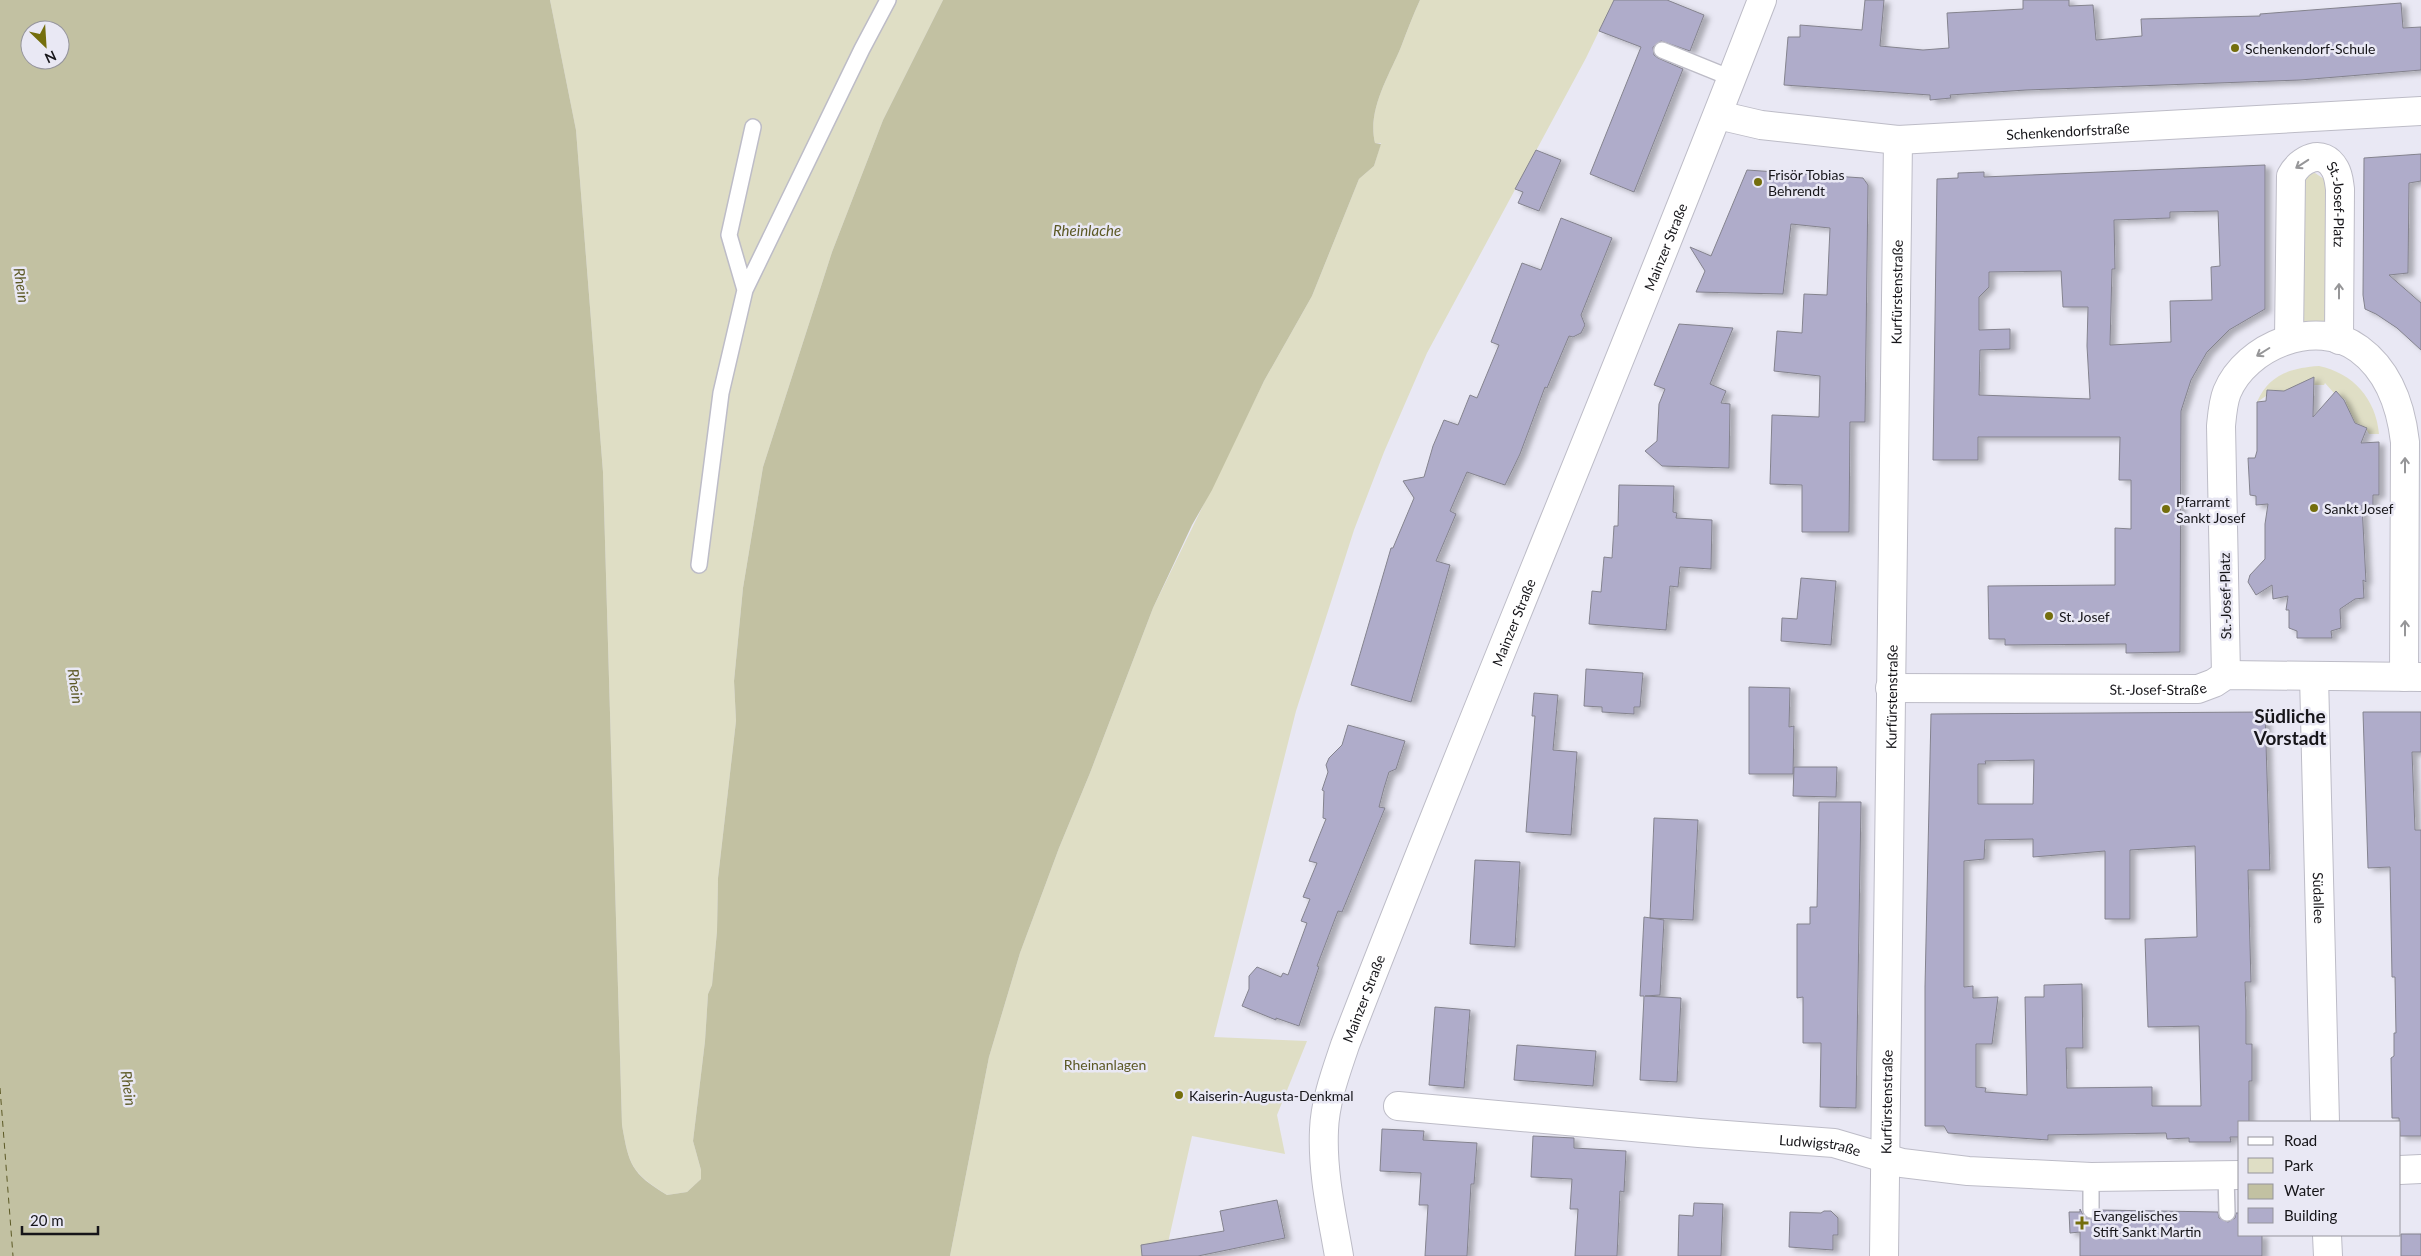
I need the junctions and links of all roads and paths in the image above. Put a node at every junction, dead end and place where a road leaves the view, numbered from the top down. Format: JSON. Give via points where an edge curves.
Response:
{"nodes":[{"id":1,"x":888,"y":0,"type":"edge"},
{"id":2,"x":1762,"y":0,"type":"edge"},
{"id":3,"x":1662,"y":50,"type":"dead end"},
{"id":4,"x":1732,"y":78,"type":"junction"},
{"id":5,"x":2421,"y":111,"type":"edge"},
{"id":6,"x":1718,"y":115,"type":"junction"},
{"id":7,"x":753,"y":127,"type":"dead end"},
{"id":8,"x":1898,"y":140,"type":"junction"},
{"id":9,"x":745,"y":290,"type":"junction"},
{"id":10,"x":2289,"y":339,"type":"junction"},
{"id":11,"x":2339,"y":340,"type":"junction"},
{"id":12,"x":699,"y":566,"type":"dead end"},
{"id":13,"x":2226,"y":675,"type":"junction"},
{"id":14,"x":2314,"y":676,"type":"junction"},
{"id":15,"x":2412,"y":677,"type":"edge"},
{"id":16,"x":1890,"y":688,"type":"junction"},
{"id":17,"x":1398,"y":1106,"type":"dead end"},
{"id":18,"x":2325,"y":1121,"type":"edge"},
{"id":19,"x":1885,"y":1159,"type":"junction"},
{"id":20,"x":2421,"y":1169,"type":"edge"},
{"id":21,"x":2401,"y":1170,"type":"edge"},
{"id":22,"x":2233,"y":1175,"type":"edge"},
{"id":23,"x":2091,"y":1177,"type":"junction"},
{"id":24,"x":2091,"y":1210,"type":"dead end"},
{"id":25,"x":2227,"y":1212,"type":"dead end"},
{"id":26,"x":2327,"y":1236,"type":"edge"},
{"id":27,"x":1339,"y":1256,"type":"edge"},
{"id":28,"x":1884,"y":1256,"type":"edge"},
{"id":29,"x":2328,"y":1256,"type":"edge"}],
"edges":[{"from":1,"to":9,"type":"lane"},
{"from":2,"to":4,"type":"street","name":"Mainzer Straße"},
{"from":3,"to":4,"type":"lane"},
{"from":4,"to":6,"type":"street","name":"Mainzer Straße"},
{"from":5,"to":8,"type":"street","name":"Schenkendorfstraße"},
{"from":6,"to":8,"type":"street","name":"Schenkendorfstraße","via":[[1761,125]]},
{"from":6,"to":27,"type":"street","name":"Mainzer Straße","via":[[1471,722],[1345,1045],[1331,1091],[1324,1130],[1325,1176]]},
{"from":7,"to":9,"type":"lane","via":[[728,235]]},
{"from":8,"to":16,"type":"street","name":"Kurfürstenstraße"},
{"from":9,"to":12,"type":"lane","via":[[721,393]]},
{"from":10,"to":11,"type":"street","name":"St.-Josef-Platz","via":[[2316,336]]},
{"from":11,"to":10,"type":"street","name":"St.-Josef-Platz","one_way":true,"via":[[2338,176],[2326,160],[2316,157],[2296,166],[2291,176]]},
{"from":10,"to":13,"type":"street","name":"St.-Josef-Platz","one_way":true,"via":[[2264,350],[2239,369],[2226,393],[2221,426]]},
{"from":15,"to":11,"type":"street","name":"St.-Josef-Platz","one_way":true,"via":[[2402,416],[2393,391],[2379,369],[2359,349]]},
{"from":13,"to":14,"type":"street","name":"St.-Josef-Straße"},
{"from":13,"to":16,"type":"street","name":"St.-Josef-Straße","via":[[2198,689]]},
{"from":14,"to":15,"type":"street","name":"St.-Josef-Straße"},
{"from":14,"to":18,"type":"street","name":"Südallee"},
{"from":16,"to":19,"type":"street","name":"Kurfürstenstraße"},
{"from":17,"to":19,"type":"street","name":"Ludwigstraße","via":[[1834,1143]]},
{"from":19,"to":23,"type":"street","name":"Ludwigstraße","via":[[1968,1171]]},
{"from":19,"to":28,"type":"street","name":"Kurfürstenstraße"},
{"from":20,"to":21,"type":"street"},
{"from":22,"to":23,"type":"street","name":"Ludwigstraße"},
{"from":22,"to":25,"type":"lane"},
{"from":23,"to":24,"type":"lane"},
{"from":26,"to":29,"type":"street"}]}
